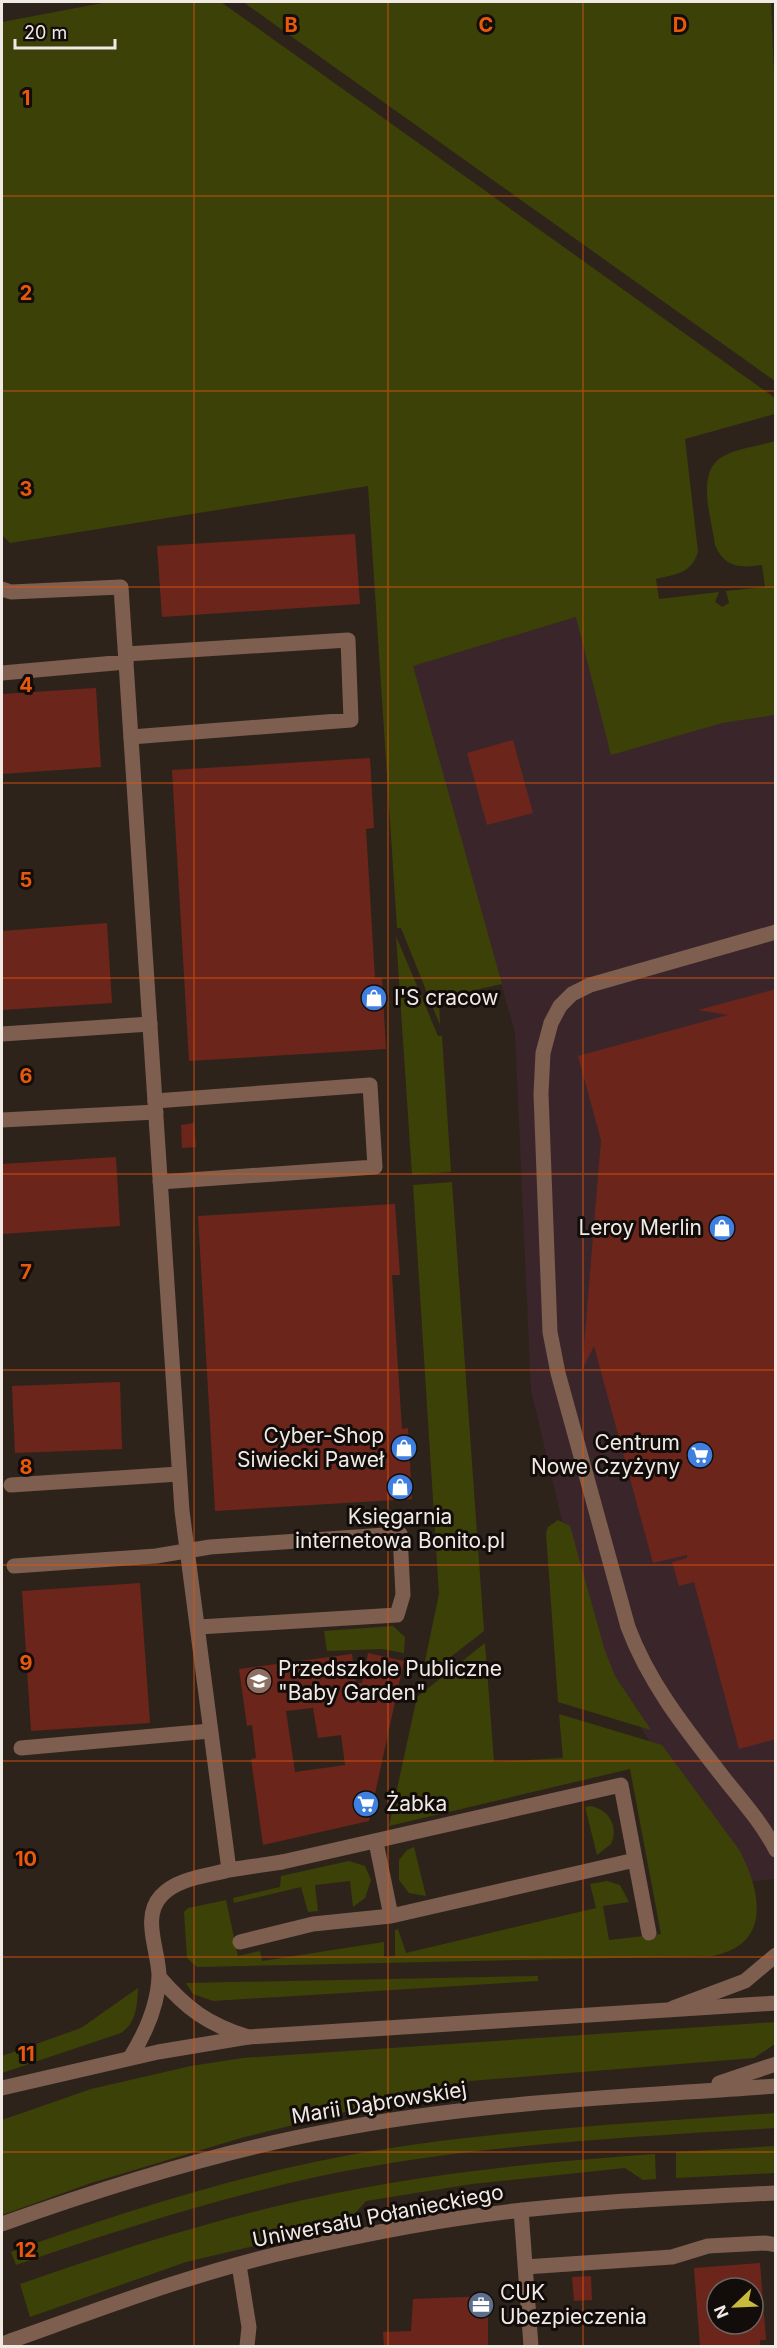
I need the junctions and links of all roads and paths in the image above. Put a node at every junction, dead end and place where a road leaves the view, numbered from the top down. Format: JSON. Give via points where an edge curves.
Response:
{"nodes":[{"id":1,"x":2,"y":588,"type":"edge"},
{"id":2,"x":126,"y":658,"type":"junction"},
{"id":3,"x":2,"y":673,"type":"edge"},
{"id":4,"x":131,"y":737,"type":"junction"},
{"id":5,"x":776,"y":932,"type":"edge"},
{"id":6,"x":150,"y":1024,"type":"junction"},
{"id":7,"x":2,"y":1034,"type":"edge"},
{"id":8,"x":155,"y":1106,"type":"junction"},
{"id":9,"x":2,"y":1120,"type":"edge"},
{"id":10,"x":160,"y":1182,"type":"junction"},
{"id":11,"x":180,"y":1474,"type":"junction"},
{"id":12,"x":10,"y":1485,"type":"dead end"},
{"id":13,"x":187,"y":1550,"type":"junction"},
{"id":14,"x":14,"y":1566,"type":"dead end"},
{"id":15,"x":199,"y":1628,"type":"junction"},
{"id":16,"x":210,"y":1731,"type":"junction"},
{"id":17,"x":21,"y":1748,"type":"dead end"},
{"id":18,"x":376,"y":1842,"type":"junction"},
{"id":19,"x":776,"y":1850,"type":"edge"},
{"id":20,"x":635,"y":1860,"type":"junction"},
{"id":21,"x":229,"y":1870,"type":"junction"},
{"id":22,"x":392,"y":1916,"type":"junction"},
{"id":23,"x":649,"y":1933,"type":"dead end"},
{"id":24,"x":240,"y":1942,"type":"dead end"},
{"id":25,"x":776,"y":1955,"type":"edge"},
{"id":26,"x":159,"y":1977,"type":"junction"},
{"id":27,"x":776,"y":2003,"type":"edge"},
{"id":28,"x":669,"y":2010,"type":"junction"},
{"id":29,"x":248,"y":2037,"type":"junction"},
{"id":30,"x":130,"y":2058,"type":"junction"},
{"id":31,"x":776,"y":2064,"type":"edge"},
{"id":32,"x":776,"y":2086,"type":"edge"},
{"id":33,"x":2,"y":2088,"type":"edge"},
{"id":34,"x":690,"y":2092,"type":"junction"},
{"id":35,"x":776,"y":2193,"type":"edge"},
{"id":36,"x":521,"y":2210,"type":"junction"},
{"id":37,"x":2,"y":2224,"type":"edge"},
{"id":38,"x":776,"y":2245,"type":"edge"},
{"id":39,"x":239,"y":2265,"type":"junction"},
{"id":40,"x":525,"y":2267,"type":"junction"},
{"id":41,"x":2,"y":2344,"type":"edge"},
{"id":42,"x":247,"y":2346,"type":"edge"},
{"id":43,"x":531,"y":2346,"type":"edge"}],
"edges":[{"from":1,"to":2,"type":"street","via":[[11,592],[121,587]]},
{"from":2,"to":3,"type":"street"},
{"from":2,"to":4,"type":"street"},
{"from":2,"to":4,"type":"street","via":[[348,640],[351,720]]},
{"from":4,"to":6,"type":"street"},
{"from":5,"to":19,"type":"street","via":[[580,989],[556,1012],[545,1045],[541,1077],[550,1332],[628,1627],[655,1685]]},
{"from":6,"to":7,"type":"street"},
{"from":6,"to":8,"type":"street"},
{"from":8,"to":9,"type":"street"},
{"from":8,"to":10,"type":"street"},
{"from":8,"to":10,"type":"street","via":[[370,1085],[375,1167]]},
{"from":10,"to":11,"type":"street"},
{"from":11,"to":12,"type":"street"},
{"from":11,"to":13,"type":"street"},
{"from":13,"to":14,"type":"street","via":[[156,1556]]},
{"from":13,"to":15,"type":"street"},
{"from":13,"to":15,"type":"street","via":[[400,1533],[403,1595],[397,1615]]},
{"from":15,"to":16,"type":"street"},
{"from":16,"to":17,"type":"street"},
{"from":16,"to":21,"type":"street"},
{"from":18,"to":20,"type":"street","via":[[621,1785]]},
{"from":18,"to":21,"type":"street"},
{"from":18,"to":22,"type":"street"},
{"from":20,"to":22,"type":"street"},
{"from":20,"to":23,"type":"street"},
{"from":21,"to":26,"type":"street","via":[[177,1885],[155,1904],[152,1924]]},
{"from":22,"to":24,"type":"street","via":[[313,1923]]},
{"from":25,"to":28,"type":"street","via":[[745,1981]]},
{"from":26,"to":29,"type":"street","via":[[184,2005],[206,2021]]},
{"from":26,"to":30,"type":"street","via":[[149,2023]]},
{"from":27,"to":28,"type":"street"},
{"from":28,"to":29,"type":"street"},
{"from":29,"to":30,"type":"street"},
{"from":30,"to":33,"type":"street"},
{"from":31,"to":34,"type":"street"},
{"from":32,"to":34,"type":"street","name":"Marii Dąbrowskiej"},
{"from":34,"to":37,"type":"street","name":"Marii Dąbrowskiej","via":[[499,2106],[330,2130],[184,2165]]},
{"from":35,"to":36,"type":"street","name":"Uniwersału Połanieckiego"},
{"from":36,"to":39,"type":"street","name":"Uniwersału Połanieckiego","via":[[410,2227]]},
{"from":36,"to":40,"type":"street"},
{"from":38,"to":40,"type":"street","via":[[708,2246],[672,2258]]},
{"from":39,"to":41,"type":"street","name":"Uniwersału Połanieckiego"},
{"from":39,"to":42,"type":"street","via":[[248,2318]]},
{"from":40,"to":43,"type":"street"}]}
